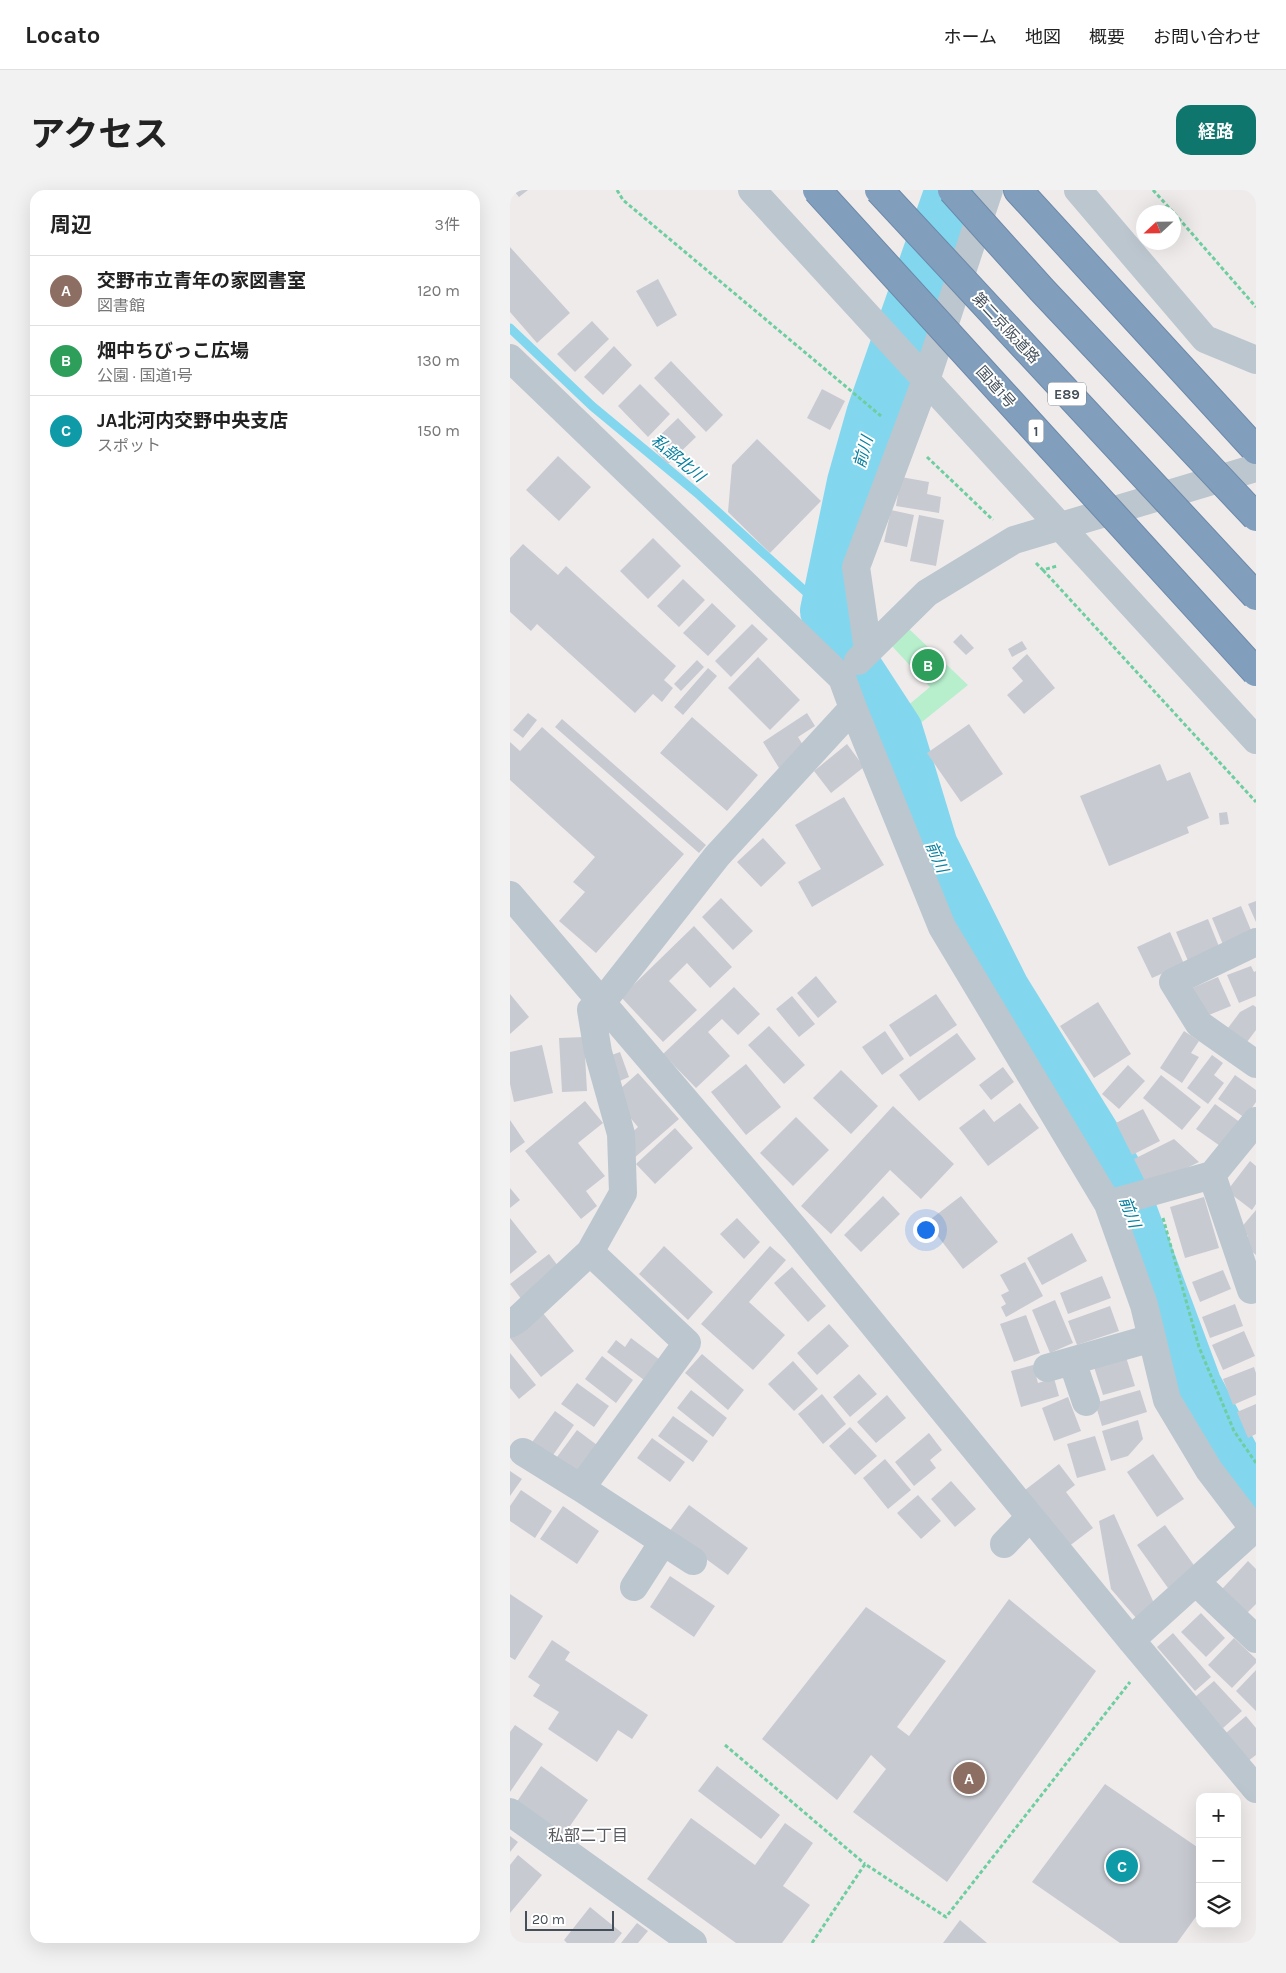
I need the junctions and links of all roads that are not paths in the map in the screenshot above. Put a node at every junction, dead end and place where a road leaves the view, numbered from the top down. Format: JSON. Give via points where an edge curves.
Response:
{"nodes":[{"id":1,"x":752,"y":190,"type":"edge"},
{"id":2,"x":817,"y":190,"type":"edge"},
{"id":3,"x":879,"y":190,"type":"edge"},
{"id":4,"x":952,"y":190,"type":"edge"},
{"id":5,"x":989,"y":190,"type":"edge"},
{"id":6,"x":1018,"y":190,"type":"edge"},
{"id":7,"x":1078,"y":190,"type":"edge"},
{"id":8,"x":510,"y":358,"type":"edge"},
{"id":9,"x":1256,"y":360,"type":"edge"},
{"id":10,"x":926,"y":380,"type":"junction"},
{"id":11,"x":1256,"y":450,"type":"edge"},
{"id":12,"x":1256,"y":468,"type":"edge"},
{"id":13,"x":1256,"y":518,"type":"edge"},
{"id":14,"x":1060,"y":526,"type":"junction"},
{"id":15,"x":1256,"y":596,"type":"edge"},
{"id":16,"x":868,"y":650,"type":"junction"},
{"id":17,"x":1256,"y":672,"type":"edge"},
{"id":18,"x":842,"y":678,"type":"junction"},
{"id":19,"x":853,"y":708,"type":"junction"},
{"id":20,"x":1256,"y":740,"type":"edge"},
{"id":21,"x":510,"y":895,"type":"edge"},
{"id":22,"x":1256,"y":942,"type":"edge"},
{"id":23,"x":603,"y":1001,"type":"junction"},
{"id":24,"x":1256,"y":1064,"type":"edge"},
{"id":25,"x":1256,"y":1121,"type":"edge"},
{"id":26,"x":1212,"y":1174,"type":"junction"},
{"id":27,"x":1108,"y":1204,"type":"junction"},
{"id":28,"x":590,"y":1252,"type":"junction"},
{"id":29,"x":1254,"y":1291,"type":"edge"},
{"id":30,"x":510,"y":1324,"type":"edge"},
{"id":31,"x":1152,"y":1338,"type":"junction"},
{"id":32,"x":1086,"y":1402,"type":"dead end"},
{"id":33,"x":524,"y":1452,"type":"dead end"},
{"id":34,"x":581,"y":1488,"type":"junction"},
{"id":35,"x":1030,"y":1517,"type":"junction"},
{"id":36,"x":663,"y":1542,"type":"junction"},
{"id":37,"x":1004,"y":1544,"type":"dead end"},
{"id":38,"x":692,"y":1561,"type":"dead end"},
{"id":39,"x":1196,"y":1582,"type":"junction"},
{"id":40,"x":634,"y":1587,"type":"dead end"},
{"id":41,"x":1256,"y":1639,"type":"edge"},
{"id":42,"x":1140,"y":1650,"type":"junction"},
{"id":43,"x":1256,"y":1789,"type":"edge"},
{"id":44,"x":510,"y":1812,"type":"edge"},
{"id":45,"x":693,"y":1943,"type":"edge"}],
"edges":[{"from":1,"to":10,"type":"street"},
{"from":2,"to":17,"type":"highway","name":"国道1号","number":"1","bridge":true},
{"from":3,"to":15,"type":"highway","name":"第二京阪道路","number":"E89","bridge":true},
{"from":4,"to":13,"type":"highway","bridge":true},
{"from":5,"to":10,"type":"street"},
{"from":6,"to":11,"type":"highway"},
{"from":7,"to":9,"type":"street","via":[[1205,339]]},
{"from":8,"to":18,"type":"street"},
{"from":10,"to":14,"type":"street"},
{"from":10,"to":16,"type":"street","via":[[856,567]]},
{"from":12,"to":14,"type":"street"},
{"from":14,"to":16,"type":"street","via":[[1014,540],[927,593]]},
{"from":14,"to":20,"type":"street"},
{"from":16,"to":18,"type":"street"},
{"from":18,"to":19,"type":"street"},
{"from":19,"to":23,"type":"street","via":[[718,856]]},
{"from":19,"to":27,"type":"street","via":[[942,926]]},
{"from":21,"to":23,"type":"street"},
{"from":22,"to":24,"type":"street","via":[[1173,982],[1199,1024]]},
{"from":23,"to":28,"type":"street","via":[[591,1010],[598,1052],[621,1134],[622,1194]]},
{"from":23,"to":35,"type":"street","via":[[796,1230]]},
{"from":25,"to":26,"type":"street"},
{"from":26,"to":27,"type":"street"},
{"from":26,"to":29,"type":"street"},
{"from":27,"to":31,"type":"street","via":[[1144,1305]]},
{"from":28,"to":30,"type":"street"},
{"from":28,"to":34,"type":"street","via":[[687,1343]]},
{"from":31,"to":32,"type":"street","via":[[1059,1364]]},
{"from":31,"to":39,"type":"street","via":[[1167,1400],[1209,1470],[1254,1528]]},
{"from":33,"to":34,"type":"street"},
{"from":34,"to":36,"type":"street"},
{"from":35,"to":37,"type":"street"},
{"from":35,"to":42,"type":"street"},
{"from":36,"to":38,"type":"street"},
{"from":36,"to":40,"type":"street"},
{"from":39,"to":41,"type":"street"},
{"from":39,"to":42,"type":"street"},
{"from":42,"to":43,"type":"street"},
{"from":44,"to":45,"type":"street"}]}
